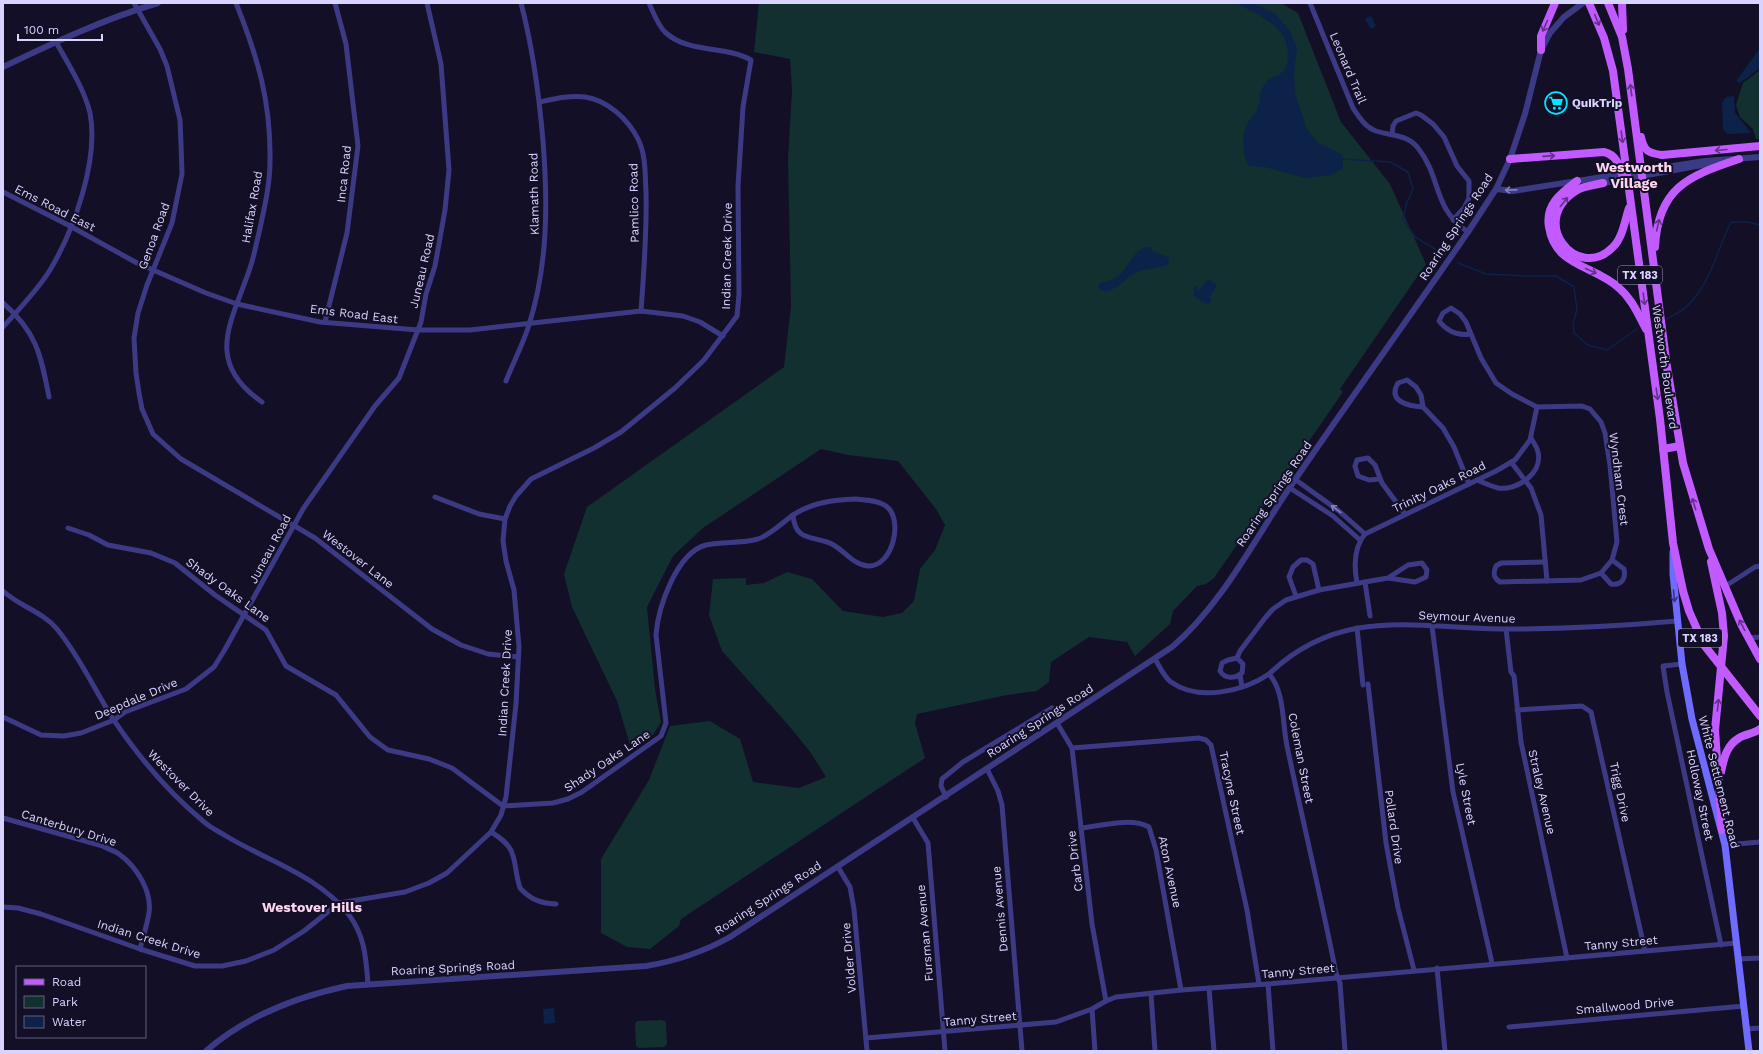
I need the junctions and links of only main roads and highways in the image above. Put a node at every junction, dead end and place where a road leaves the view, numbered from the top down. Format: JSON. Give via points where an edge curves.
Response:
{"nodes":[{"id":1,"x":1555,"y":3,"type":"edge"},
{"id":2,"x":1589,"y":3,"type":"edge"},
{"id":3,"x":1608,"y":3,"type":"edge"},
{"id":4,"x":1622,"y":3,"type":"edge"},
{"id":5,"x":1541,"y":50,"type":"road end"},
{"id":6,"x":1625,"y":51,"type":"junction"},
{"id":7,"x":1628,"y":69,"type":"junction"},
{"id":8,"x":1613,"y":71,"type":"junction"},
{"id":9,"x":1634,"y":110,"type":"junction"},
{"id":10,"x":1760,"y":146,"type":"edge"},
{"id":11,"x":1510,"y":159,"type":"road end"},
{"id":12,"x":1739,"y":159,"type":"road end"},
{"id":13,"x":1578,"y":181,"type":"road end"},
{"id":14,"x":1603,"y":183,"type":"road end"},
{"id":15,"x":1629,"y":196,"type":"junction"},
{"id":16,"x":1630,"y":205,"type":"junction"},
{"id":17,"x":1654,"y":264,"type":"junction"},
{"id":18,"x":1649,"y":336,"type":"junction"},
{"id":19,"x":1667,"y":367,"type":"junction"},
{"id":20,"x":1654,"y":369,"type":"junction"},
{"id":21,"x":1680,"y":446,"type":"junction"},
{"id":22,"x":1663,"y":449,"type":"junction"},
{"id":23,"x":1673,"y":543,"type":"junction"},
{"id":24,"x":1709,"y":549,"type":"junction"},
{"id":25,"x":1760,"y":659,"type":"edge"},
{"id":26,"x":1722,"y":668,"type":"junction"},
{"id":27,"x":1760,"y":716,"type":"edge"},
{"id":28,"x":1760,"y":729,"type":"edge"},
{"id":29,"x":1756,"y":735,"type":"edge"},
{"id":30,"x":1719,"y":784,"type":"junction"},
{"id":31,"x":1722,"y":830,"type":"junction"},
{"id":32,"x":1749,"y":1051,"type":"edge"}],
"edges":[{"from":1,"to":5,"type":"main road","one_way":true,"via":[[1541,36]]},
{"from":2,"to":8,"type":"main road","name":"Westworth Boulevard","number":"TX 183","one_way":true},
{"from":3,"to":6,"type":"main road","name":"Westworth Boulevard","number":"TX 183","via":[[1620,30]]},
{"from":4,"to":6,"type":"main road"},
{"from":6,"to":7,"type":"main road","name":"Westworth Boulevard","number":"TX 183"},
{"from":7,"to":8,"type":"main road"},
{"from":9,"to":7,"type":"main road","name":"Westworth Boulevard","number":"TX 183","one_way":true},
{"from":8,"to":15,"type":"main road","name":"Westworth Boulevard","number":"TX 183","one_way":true},
{"from":10,"to":9,"type":"main road","one_way":true,"via":[[1654,153],[1643,147]]},
{"from":9,"to":17,"type":"main road","name":"Westworth Boulevard","number":"TX 183"},
{"from":11,"to":15,"type":"main road","one_way":true,"via":[[1609,153],[1616,159]]},
{"from":17,"to":12,"type":"main road","one_way":true,"via":[[1659,219],[1674,190],[1707,169]]},
{"from":13,"to":18,"type":"main road","one_way":true,"via":[[1551,205],[1548,222],[1551,240],[1565,257],[1619,287],[1635,308]]},
{"from":16,"to":14,"type":"main road","one_way":true,"via":[[1622,232],[1608,251],[1601,255],[1584,257],[1568,252],[1558,238],[1554,223],[1558,209],[1568,196],[1581,188]]},
{"from":15,"to":16,"type":"main road","name":"Westworth Boulevard","number":"TX 183"},
{"from":16,"to":18,"type":"main road","name":"Westworth Boulevard","number":"TX 183","one_way":true},
{"from":17,"to":19,"type":"main road","name":"Westworth Boulevard","number":"TX 183"},
{"from":18,"to":20,"type":"main road","name":"Westworth Boulevard","number":"TX 183"},
{"from":19,"to":20,"type":"main road"},
{"from":19,"to":21,"type":"main road","name":"Westworth Boulevard","number":"TX 183"},
{"from":20,"to":22,"type":"main road","name":"Westworth Boulevard","number":"TX 183","one_way":true},
{"from":21,"to":22,"type":"main road"},
{"from":24,"to":21,"type":"main road","name":"Westworth Boulevard","number":"TX 183","one_way":true,"via":[[1689,486]]},
{"from":22,"to":23,"type":"main road","name":"Westworth Boulevard","number":"TX 183"},
{"from":23,"to":26,"type":"main road","name":"Westworth Boulevard","number":"TX 183","via":[[1689,611],[1704,645]]},
{"from":23,"to":31,"type":"main road","name":"White Settlement Road","one_way":true,"via":[[1673,574],[1682,664],[1692,719]]},
{"from":25,"to":24,"type":"main road","name":"Westworth Boulevard","number":"TX 183","one_way":true,"via":[[1724,587]]},
{"from":24,"to":26,"type":"main road","via":[[1722,613]]},
{"from":26,"to":27,"type":"main road","name":"Westworth Boulevard","number":"TX 183"},
{"from":30,"to":26,"type":"main road","one_way":true,"via":[[1715,730]]},
{"from":28,"to":29,"type":"main road"},
{"from":29,"to":30,"type":"main road","via":[[1740,738],[1730,745],[1725,754]]},
{"from":30,"to":31,"type":"main road"},
{"from":31,"to":32,"type":"main road","name":"White Settlement Road"}]}
